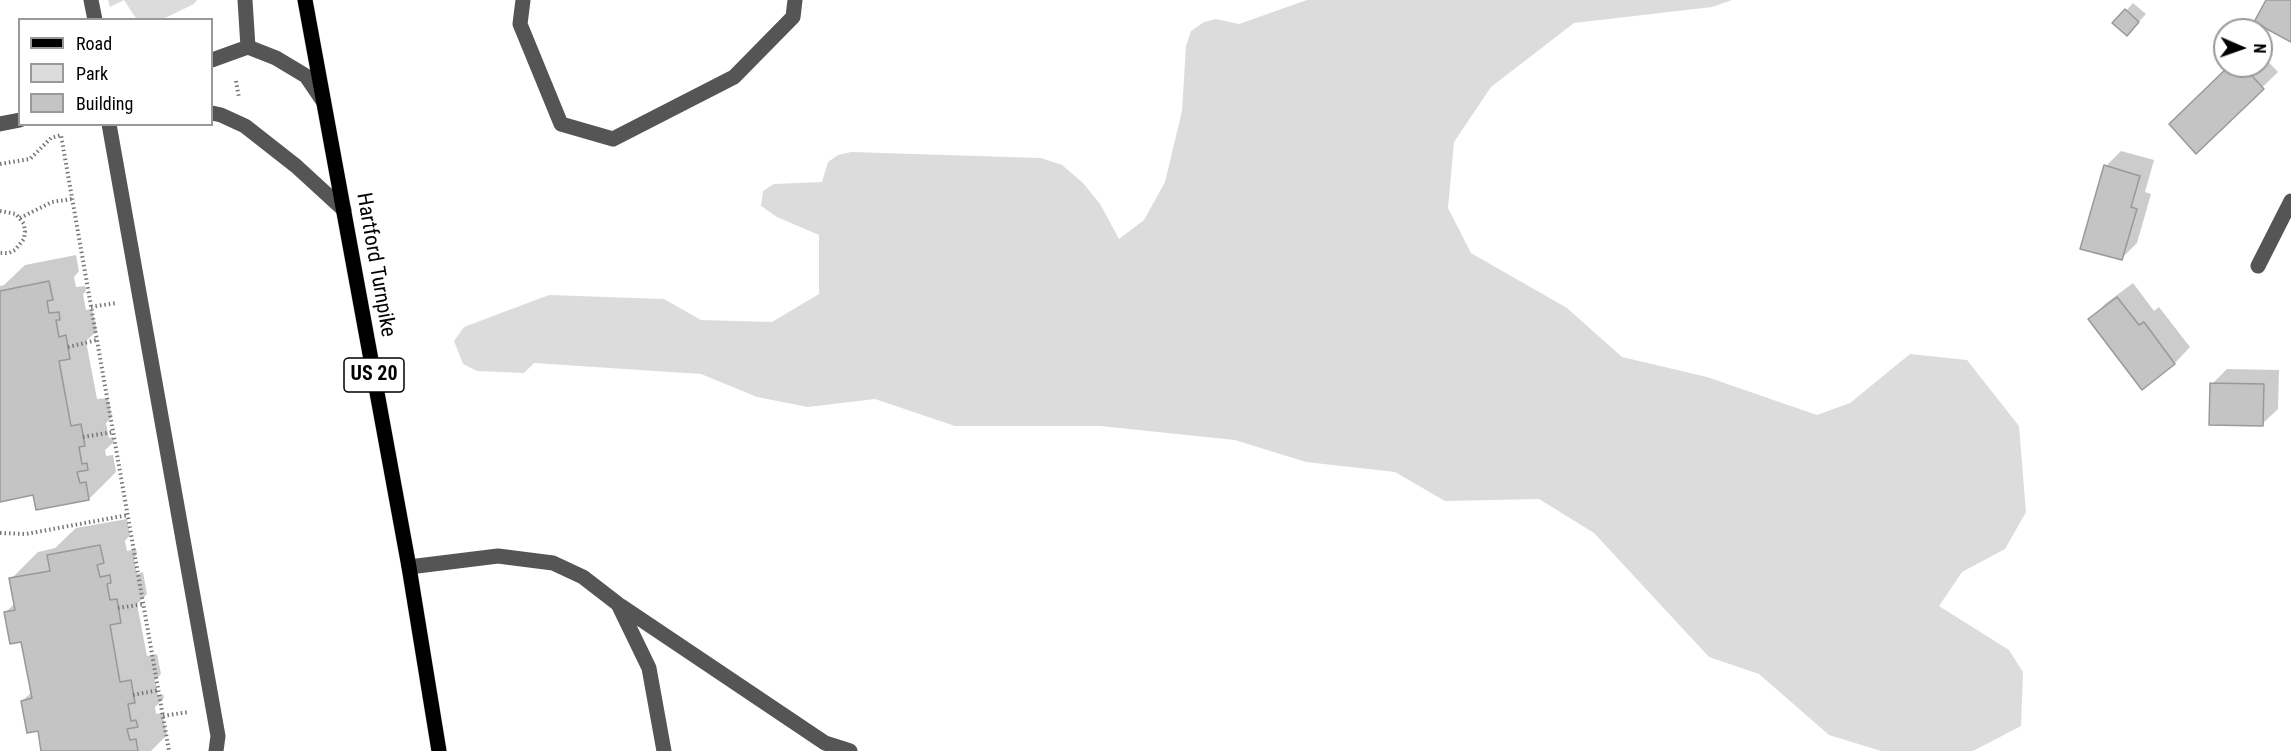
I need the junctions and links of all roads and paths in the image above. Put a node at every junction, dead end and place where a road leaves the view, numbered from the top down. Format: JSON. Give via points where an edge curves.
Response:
{"nodes":[{"id":1,"x":92,"y":0,"type":"edge"},
{"id":2,"x":245,"y":0,"type":"edge"},
{"id":3,"x":305,"y":0,"type":"edge"},
{"id":4,"x":523,"y":0,"type":"edge"},
{"id":5,"x":795,"y":0,"type":"edge"},
{"id":6,"x":95,"y":18,"type":"edge"},
{"id":7,"x":248,"y":47,"type":"junction"},
{"id":8,"x":213,"y":60,"type":"edge"},
{"id":9,"x":323,"y":101,"type":"junction"},
{"id":10,"x":213,"y":113,"type":"edge"},
{"id":11,"x":18,"y":120,"type":"edge"},
{"id":12,"x":0,"y":124,"type":"edge"},
{"id":13,"x":109,"y":126,"type":"edge"},
{"id":14,"x":0,"y":164,"type":"edge"},
{"id":15,"x":72,"y":199,"type":"junction"},
{"id":16,"x":2291,"y":201,"type":"edge"},
{"id":17,"x":344,"y":210,"type":"junction"},
{"id":18,"x":0,"y":211,"type":"edge"},
{"id":19,"x":20,"y":218,"type":"junction"},
{"id":20,"x":0,"y":253,"type":"edge"},
{"id":21,"x":2258,"y":266,"type":"dead end"},
{"id":22,"x":97,"y":340,"type":"junction"},
{"id":23,"x":68,"y":347,"type":"dead end"},
{"id":24,"x":113,"y":432,"type":"junction"},
{"id":25,"x":83,"y":437,"type":"dead end"},
{"id":26,"x":128,"y":515,"type":"junction"},
{"id":27,"x":0,"y":533,"type":"edge"},
{"id":28,"x":409,"y":567,"type":"junction"},
{"id":29,"x":144,"y":604,"type":"junction"},
{"id":30,"x":618,"y":604,"type":"junction"},
{"id":31,"x":118,"y":608,"type":"dead end"},
{"id":32,"x":159,"y":690,"type":"junction"},
{"id":33,"x":133,"y":695,"type":"dead end"},
{"id":34,"x":169,"y":751,"type":"edge"},
{"id":35,"x":216,"y":751,"type":"edge"},
{"id":36,"x":439,"y":751,"type":"edge"},
{"id":37,"x":664,"y":751,"type":"edge"},
{"id":38,"x":850,"y":751,"type":"edge"}],
"edges":[{"from":1,"to":6,"type":"street"},
{"from":2,"to":7,"type":"street"},
{"from":3,"to":9,"type":"main road","name":"Hartford Turnpike","number":"US 20"},
{"from":4,"to":5,"type":"street","via":[[520,24],[561,124],[613,139],[734,76],[792,17]]},
{"from":7,"to":8,"type":"street"},
{"from":7,"to":9,"type":"street","via":[[306,76]]},
{"from":9,"to":17,"type":"main road","name":"Hartford Turnpike","number":"US 20"},
{"from":10,"to":17,"type":"street","via":[[245,126]]},
{"from":11,"to":12,"type":"street"},
{"from":13,"to":35,"type":"street","via":[[218,736]]},
{"from":14,"to":15,"type":"path","via":[[30,159],[51,138],[61,135]]},
{"from":15,"to":19,"type":"path","via":[[52,202]]},
{"from":15,"to":22,"type":"path"},
{"from":16,"to":21,"type":"street"},
{"from":17,"to":28,"type":"main road","name":"Hartford Turnpike","number":"US 20"},
{"from":18,"to":19,"type":"path"},
{"from":19,"to":20,"type":"path","via":[[25,232],[21,245],[9,253]]},
{"from":22,"to":23,"type":"path"},
{"from":22,"to":24,"type":"path"},
{"from":24,"to":25,"type":"path"},
{"from":24,"to":26,"type":"path"},
{"from":26,"to":27,"type":"path","via":[[26,534]]},
{"from":26,"to":29,"type":"path"},
{"from":28,"to":30,"type":"street","via":[[498,556],[552,563],[583,577]]},
{"from":28,"to":36,"type":"main road","name":"Hartford Turnpike","number":"US 20"},
{"from":29,"to":31,"type":"path"},
{"from":29,"to":32,"type":"path"},
{"from":30,"to":37,"type":"street","via":[[649,668]]},
{"from":30,"to":38,"type":"street","via":[[825,743]]},
{"from":32,"to":33,"type":"path"},
{"from":32,"to":34,"type":"path"}]}
